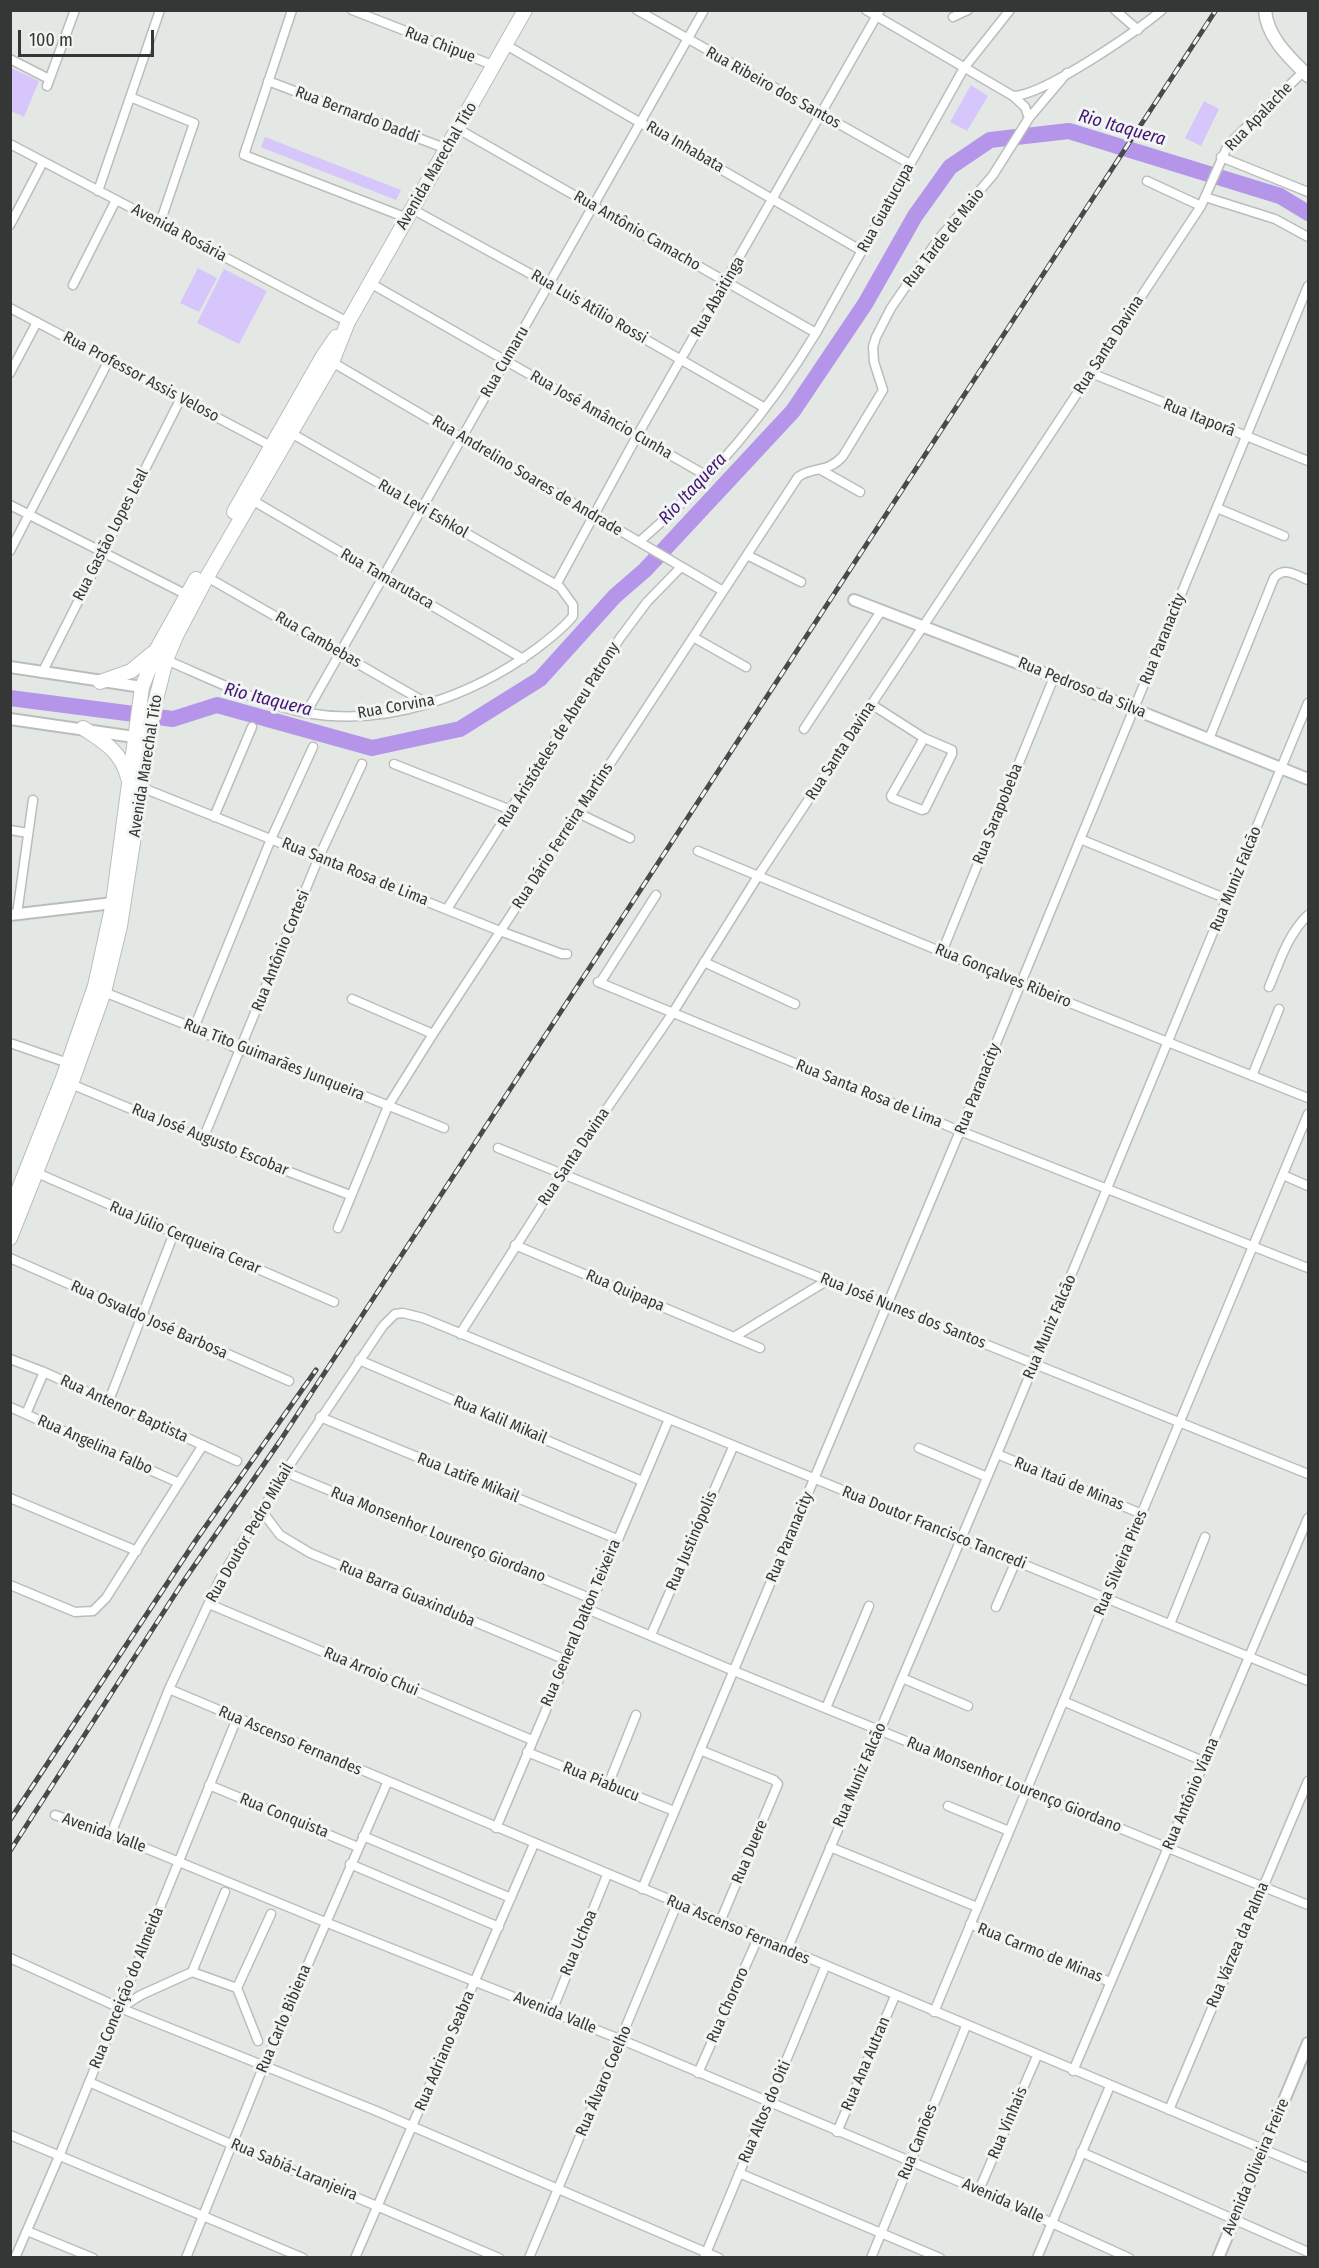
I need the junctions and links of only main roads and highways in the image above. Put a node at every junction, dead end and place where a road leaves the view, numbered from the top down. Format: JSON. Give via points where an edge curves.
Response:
{"nodes":[{"id":1,"x":525,"y":10,"type":"edge"},
{"id":2,"x":1265,"y":10,"type":"edge"},
{"id":3,"x":1306,"y":73,"type":"edge"},
{"id":4,"x":348,"y":322,"type":"junction"},
{"id":5,"x":271,"y":446,"type":"junction"},
{"id":6,"x":266,"y":476,"type":"junction"},
{"id":7,"x":190,"y":597,"type":"junction"},
{"id":8,"x":161,"y":655,"type":"junction"},
{"id":9,"x":100,"y":682,"type":"road end"},
{"id":10,"x":149,"y":696,"type":"junction"},
{"id":11,"x":83,"y":728,"type":"road end"},
{"id":12,"x":136,"y":786,"type":"junction"},
{"id":13,"x":10,"y":1211,"type":"edge"},
{"id":14,"x":10,"y":1238,"type":"edge"}],
"edges":[{"from":1,"to":4,"type":"main road","name":"Avenida Marechal Tito"},
{"from":2,"to":3,"type":"main road","via":[[1272,34]]},
{"from":4,"to":5,"type":"main road","name":"Avenida Marechal Tito","via":[[323,356]]},
{"from":4,"to":6,"type":"main road","name":"Avenida Marechal Tito","via":[[331,352],[332,362]]},
{"from":5,"to":6,"type":"main road"},
{"from":5,"to":7,"type":"main road","name":"Avenida Marechal Tito"},
{"from":6,"to":7,"type":"main road","name":"Avenida Marechal Tito","via":[[207,577]]},
{"from":7,"to":8,"type":"main road","name":"Avenida Marechal Tito"},
{"from":8,"to":9,"type":"main road"},
{"from":8,"to":10,"type":"main road","name":"Avenida Marechal Tito"},
{"from":10,"to":12,"type":"main road","name":"Avenida Marechal Tito","via":[[150,732]]},
{"from":10,"to":12,"type":"main road","name":"Avenida Marechal Tito","via":[[135,732]]},
{"from":11,"to":12,"type":"main road","via":[[116,752]]},
{"from":12,"to":13,"type":"main road","name":"Avenida Marechal Tito","via":[[95,986]]},
{"from":12,"to":14,"type":"main road","name":"Avenida Marechal Tito","via":[[120,926],[104,992]]}]}
